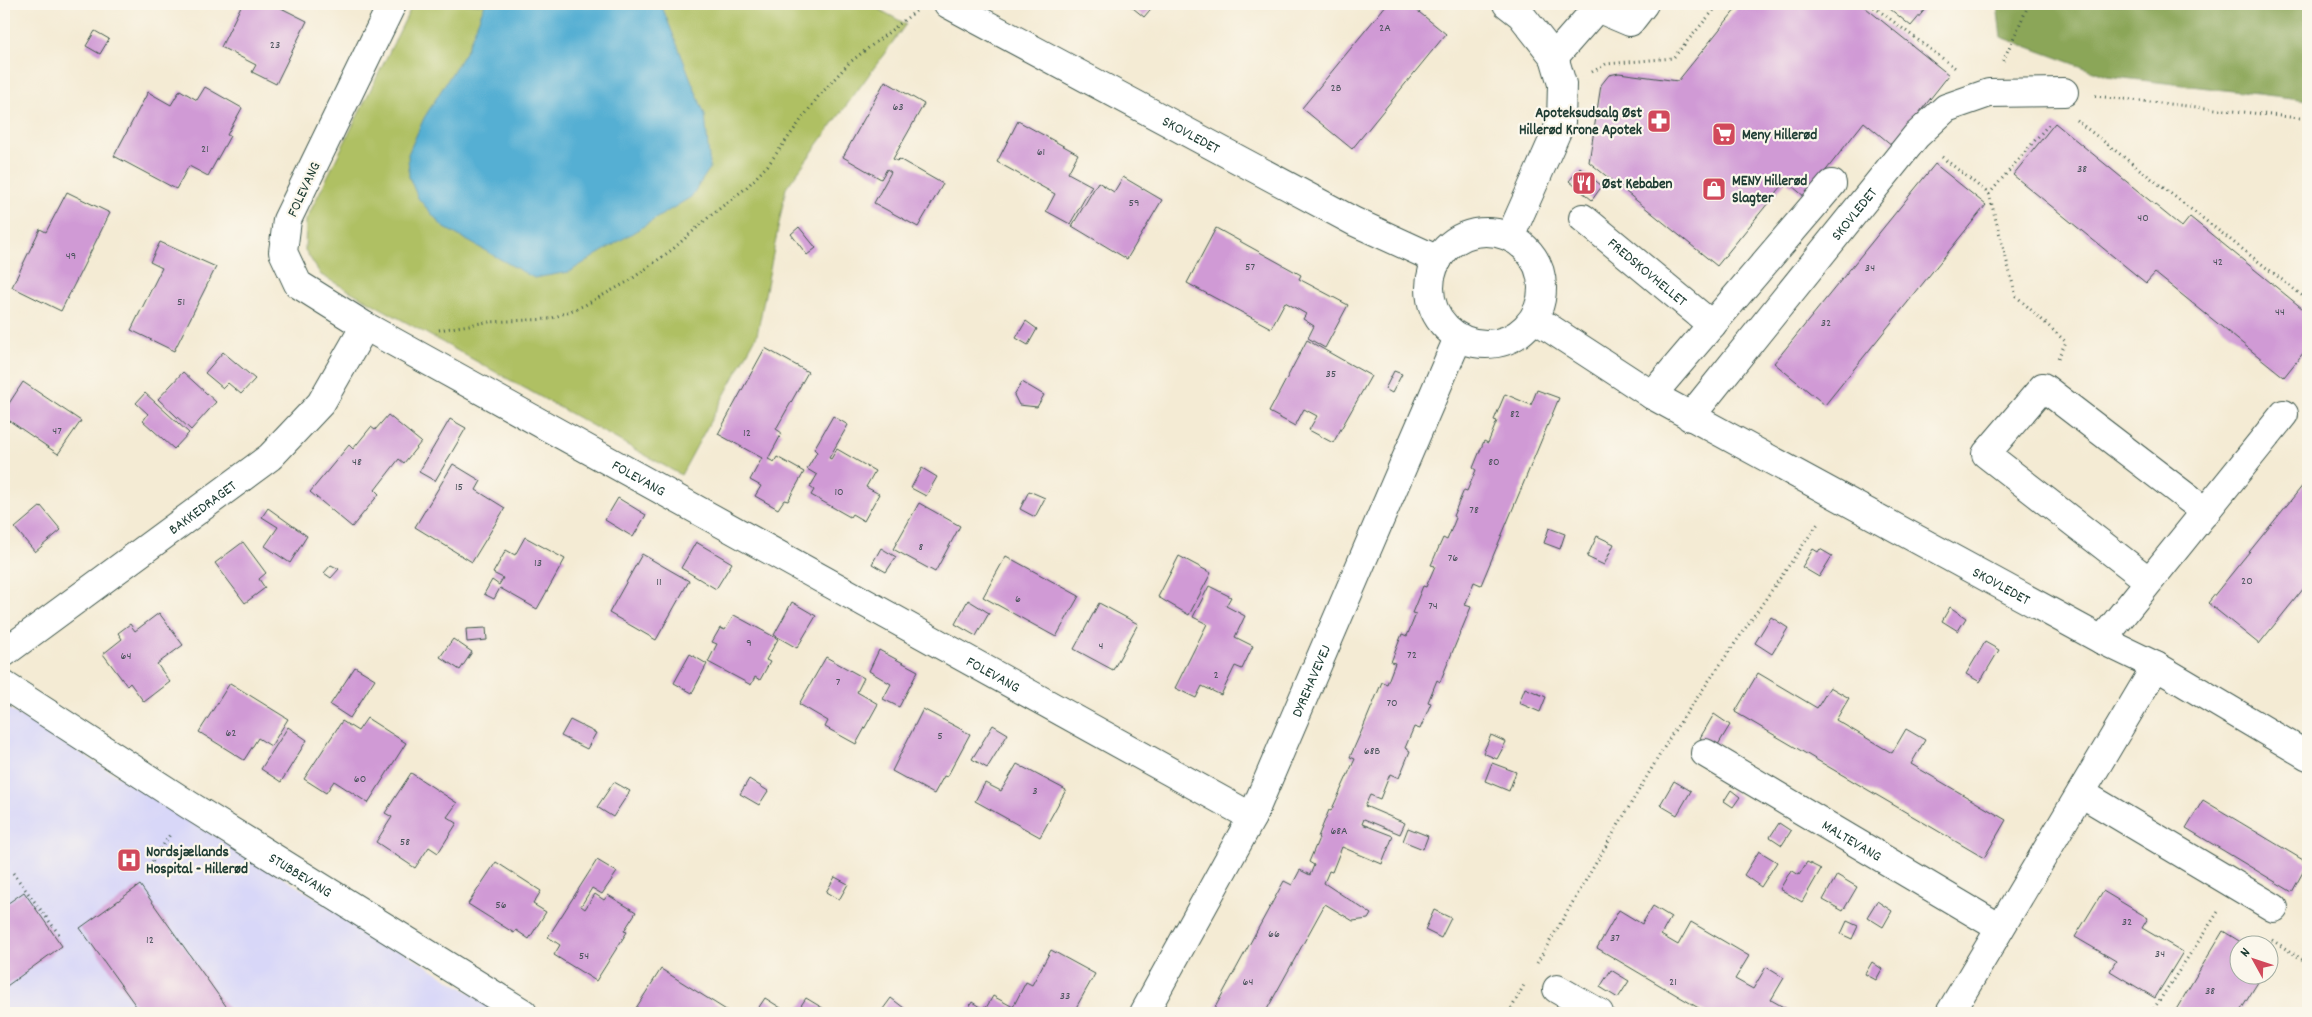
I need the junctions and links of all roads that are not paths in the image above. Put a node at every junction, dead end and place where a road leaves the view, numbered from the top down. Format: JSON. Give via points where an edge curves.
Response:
{"nodes":[{"id":1,"x":392,"y":4,"type":"edge"},
{"id":2,"x":948,"y":4,"type":"edge"},
{"id":3,"x":1507,"y":4,"type":"edge"},
{"id":4,"x":1644,"y":4,"type":"edge"},
{"id":5,"x":1594,"y":6,"type":"edge"},
{"id":6,"x":1554,"y":57,"type":"junction"},
{"id":7,"x":2063,"y":100,"type":"road end"},
{"id":8,"x":1832,"y":184,"type":"dead end"},
{"id":9,"x":1583,"y":218,"type":"dead end"},
{"id":10,"x":1510,"y":237,"type":"junction"},
{"id":11,"x":1438,"y":260,"type":"junction"},
{"id":12,"x":1534,"y":318,"type":"junction"},
{"id":13,"x":1712,"y":325,"type":"junction"},
{"id":14,"x":365,"y":326,"type":"junction"},
{"id":15,"x":1458,"y":338,"type":"junction"},
{"id":16,"x":1652,"y":396,"type":"junction"},
{"id":17,"x":2284,"y":414,"type":"dead end"},
{"id":18,"x":1690,"y":417,"type":"junction"},
{"id":19,"x":2206,"y":512,"type":"junction"},
{"id":20,"x":2150,"y":581,"type":"junction"},
{"id":21,"x":2102,"y":640,"type":"junction"},
{"id":22,"x":4,"y":653,"type":"edge"},
{"id":23,"x":2156,"y":666,"type":"junction"},
{"id":24,"x":4,"y":685,"type":"edge"},
{"id":25,"x":1705,"y":753,"type":"dead end"},
{"id":26,"x":2308,"y":756,"type":"edge"},
{"id":27,"x":2081,"y":793,"type":"junction"},
{"id":28,"x":1252,"y":817,"type":"junction"},
{"id":29,"x":2274,"y":908,"type":"dead end"},
{"id":30,"x":2000,"y":928,"type":"junction"},
{"id":31,"x":1557,"y":988,"type":"dead end"},
{"id":32,"x":523,"y":1013,"type":"edge"},
{"id":33,"x":1144,"y":1013,"type":"edge"},
{"id":34,"x":1599,"y":1013,"type":"edge"},
{"id":35,"x":1950,"y":1013,"type":"edge"}],
"edges":[{"from":1,"to":14,"type":"street","name":"FOLEVANG","via":[[287,220],[283,252],[298,284]]},
{"from":2,"to":11,"type":"street","name":"SKOVLEDET","via":[[1355,222]]},
{"from":3,"to":6,"type":"street","via":[[1521,15]]},
{"from":4,"to":5,"type":"street","via":[[1630,22]]},
{"from":5,"to":6,"type":"street"},
{"from":6,"to":10,"type":"street","via":[[1562,89],[1561,122]]},
{"from":7,"to":18,"type":"street","name":"SKOVLEDET","via":[[1989,93],[1946,108],[1916,136]]},
{"from":8,"to":13,"type":"street"},
{"from":9,"to":13,"type":"street","name":"FREDSKOVHELLET"},
{"from":10,"to":11,"type":"street","via":[[1490,232],[1470,235],[1451,244]]},
{"from":10,"to":12,"type":"street","via":[[1529,251],[1540,272],[1542,296]]},
{"from":11,"to":15,"type":"street","via":[[1431,281],[1432,303],[1442,323]]},
{"from":12,"to":15,"type":"street","via":[[1520,334],[1500,343],[1478,344]]},
{"from":12,"to":16,"type":"street","name":"SKOVLEDET"},
{"from":13,"to":16,"type":"street"},
{"from":14,"to":22,"type":"street","name":"BAKKEDRAGET","via":[[321,402],[270,457]]},
{"from":14,"to":28,"type":"street","name":"FOLEVANG"},
{"from":15,"to":28,"type":"street","name":"DYREHAVEVEJ"},
{"from":16,"to":18,"type":"street","name":"SKOVLEDET"},
{"from":17,"to":19,"type":"street"},
{"from":18,"to":21,"type":"street","name":"SKOVLEDET"},
{"from":19,"to":20,"type":"street"},
{"from":19,"to":20,"type":"street","via":[[2042,387],[1986,454]]},
{"from":20,"to":21,"type":"street"},
{"from":21,"to":23,"type":"street","name":"SKOVLEDET"},
{"from":23,"to":26,"type":"street","name":"SKOVLEDET"},
{"from":23,"to":27,"type":"street"},
{"from":24,"to":32,"type":"street","name":"STUBBEVANG","via":[[205,815]]},
{"from":25,"to":30,"type":"street","name":"MALTEVANG"},
{"from":27,"to":29,"type":"street"},
{"from":27,"to":30,"type":"street"},
{"from":28,"to":33,"type":"street","name":"DYREHAVEVEJ"},
{"from":30,"to":35,"type":"street"},
{"from":31,"to":34,"type":"street"}]}
